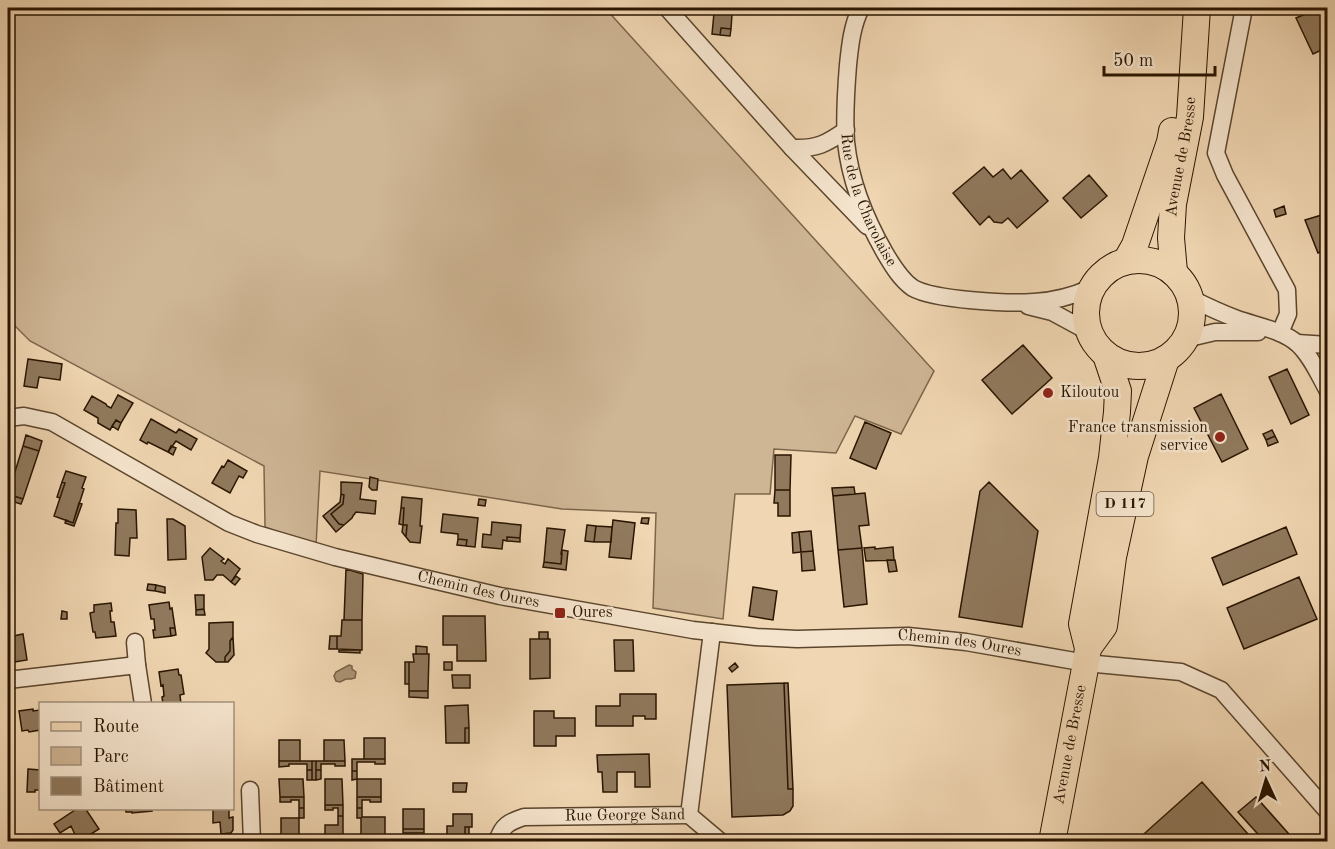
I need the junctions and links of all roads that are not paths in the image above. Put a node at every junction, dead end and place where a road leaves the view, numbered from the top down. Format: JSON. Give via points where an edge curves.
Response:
{"nodes":[{"id":1,"x":667,"y":8,"type":"edge"},
{"id":2,"x":861,"y":8,"type":"edge"},
{"id":3,"x":1197,"y":8,"type":"edge"},
{"id":4,"x":1244,"y":8,"type":"edge"},
{"id":5,"x":846,"y":129,"type":"junction"},
{"id":6,"x":792,"y":148,"type":"junction"},
{"id":7,"x":875,"y":235,"type":"junction"},
{"id":8,"x":1126,"y":261,"type":"junction"},
{"id":9,"x":1174,"y":272,"type":"junction"},
{"id":10,"x":1091,"y":288,"type":"junction"},
{"id":11,"x":1190,"y":298,"type":"junction"},
{"id":12,"x":1010,"y":302,"type":"junction"},
{"id":13,"x":1089,"y":332,"type":"junction"},
{"id":14,"x":1280,"y":333,"type":"junction"},
{"id":15,"x":1185,"y":339,"type":"junction"},
{"id":16,"x":1297,"y":343,"type":"junction"},
{"id":17,"x":1328,"y":345,"type":"edge"},
{"id":18,"x":1106,"y":355,"type":"junction"},
{"id":19,"x":1166,"y":359,"type":"junction"},
{"id":20,"x":1328,"y":391,"type":"edge"},
{"id":21,"x":8,"y":418,"type":"edge"},
{"id":22,"x":712,"y":632,"type":"junction"},
{"id":23,"x":135,"y":642,"type":"dead end"},
{"id":24,"x":1087,"y":655,"type":"junction"},
{"id":25,"x":137,"y":665,"type":"junction"},
{"id":26,"x":8,"y":680,"type":"edge"},
{"id":27,"x":143,"y":702,"type":"edge"},
{"id":28,"x":250,"y":790,"type":"dead end"},
{"id":29,"x":1328,"y":812,"type":"edge"},
{"id":30,"x":689,"y":815,"type":"junction"},
{"id":31,"x":252,"y":842,"type":"edge"},
{"id":32,"x":497,"y":842,"type":"edge"},
{"id":33,"x":721,"y":842,"type":"edge"},
{"id":34,"x":1052,"y":842,"type":"edge"}],
"edges":[{"from":1,"to":6,"type":"street"},
{"from":2,"to":5,"type":"street","name":"Rue de la Charolaise","via":[[850,42]]},
{"from":3,"to":8,"type":"main road","name":"Avenue de Bresse","via":[[1170,142]]},
{"from":3,"to":9,"type":"main road","name":"Avenue de Bresse","via":[[1190,117],[1173,204]]},
{"from":4,"to":14,"type":"street","via":[[1216,153],[1287,290],[1288,314]]},
{"from":5,"to":6,"type":"street","via":[[829,142],[808,149]]},
{"from":5,"to":7,"type":"street","name":"Rue de la Charolaise","via":[[854,177]]},
{"from":6,"to":7,"type":"street"},
{"from":7,"to":12,"type":"street","name":"Rue de la Charolaise","via":[[890,261],[914,288],[959,299]]},
{"from":8,"to":9,"type":"main road","via":[[1160,263]]},
{"from":8,"to":10,"type":"main road","via":[[1100,276]]},
{"from":9,"to":11,"type":"main road"},
{"from":10,"to":12,"type":"street","via":[[1052,300]]},
{"from":10,"to":13,"type":"main road","via":[[1085,317]]},
{"from":11,"to":14,"type":"street"},
{"from":11,"to":15,"type":"main road","via":[[1193,312]]},
{"from":12,"to":13,"type":"street","via":[[1052,312]]},
{"from":13,"to":18,"type":"main road"},
{"from":14,"to":15,"type":"street","via":[[1215,332]]},
{"from":14,"to":16,"type":"street"},
{"from":15,"to":19,"type":"main road"},
{"from":16,"to":17,"type":"street"},
{"from":16,"to":20,"type":"street"},
{"from":18,"to":19,"type":"main road","via":[[1136,366]]},
{"from":18,"to":24,"type":"main road","name":"Avenue de Bresse","number":"D 117","via":[[1118,391],[1117,412],[1082,624]]},
{"from":19,"to":24,"type":"main road","name":"Avenue de Bresse","number":"D 117","via":[[1135,456],[1113,557],[1104,626]]},
{"from":21,"to":22,"type":"street","name":"Chemin des Oures","via":[[24,416],[52,422],[229,523],[265,537],[500,596]]},
{"from":22,"to":24,"type":"street","name":"Chemin des Oures","via":[[797,639],[908,636]]},
{"from":22,"to":30,"type":"street","name":"Rue George Sand"},
{"from":23,"to":25,"type":"street"},
{"from":24,"to":29,"type":"street","name":"Chemin des Oures","via":[[1181,672],[1221,690]]},
{"from":24,"to":34,"type":"main road","name":"Avenue de Bresse","number":"D 117"},
{"from":25,"to":26,"type":"street"},
{"from":25,"to":27,"type":"street"},
{"from":28,"to":31,"type":"street"},
{"from":30,"to":32,"type":"street","name":"Rue George Sand","via":[[524,817],[504,827]]},
{"from":30,"to":33,"type":"street"}]}
